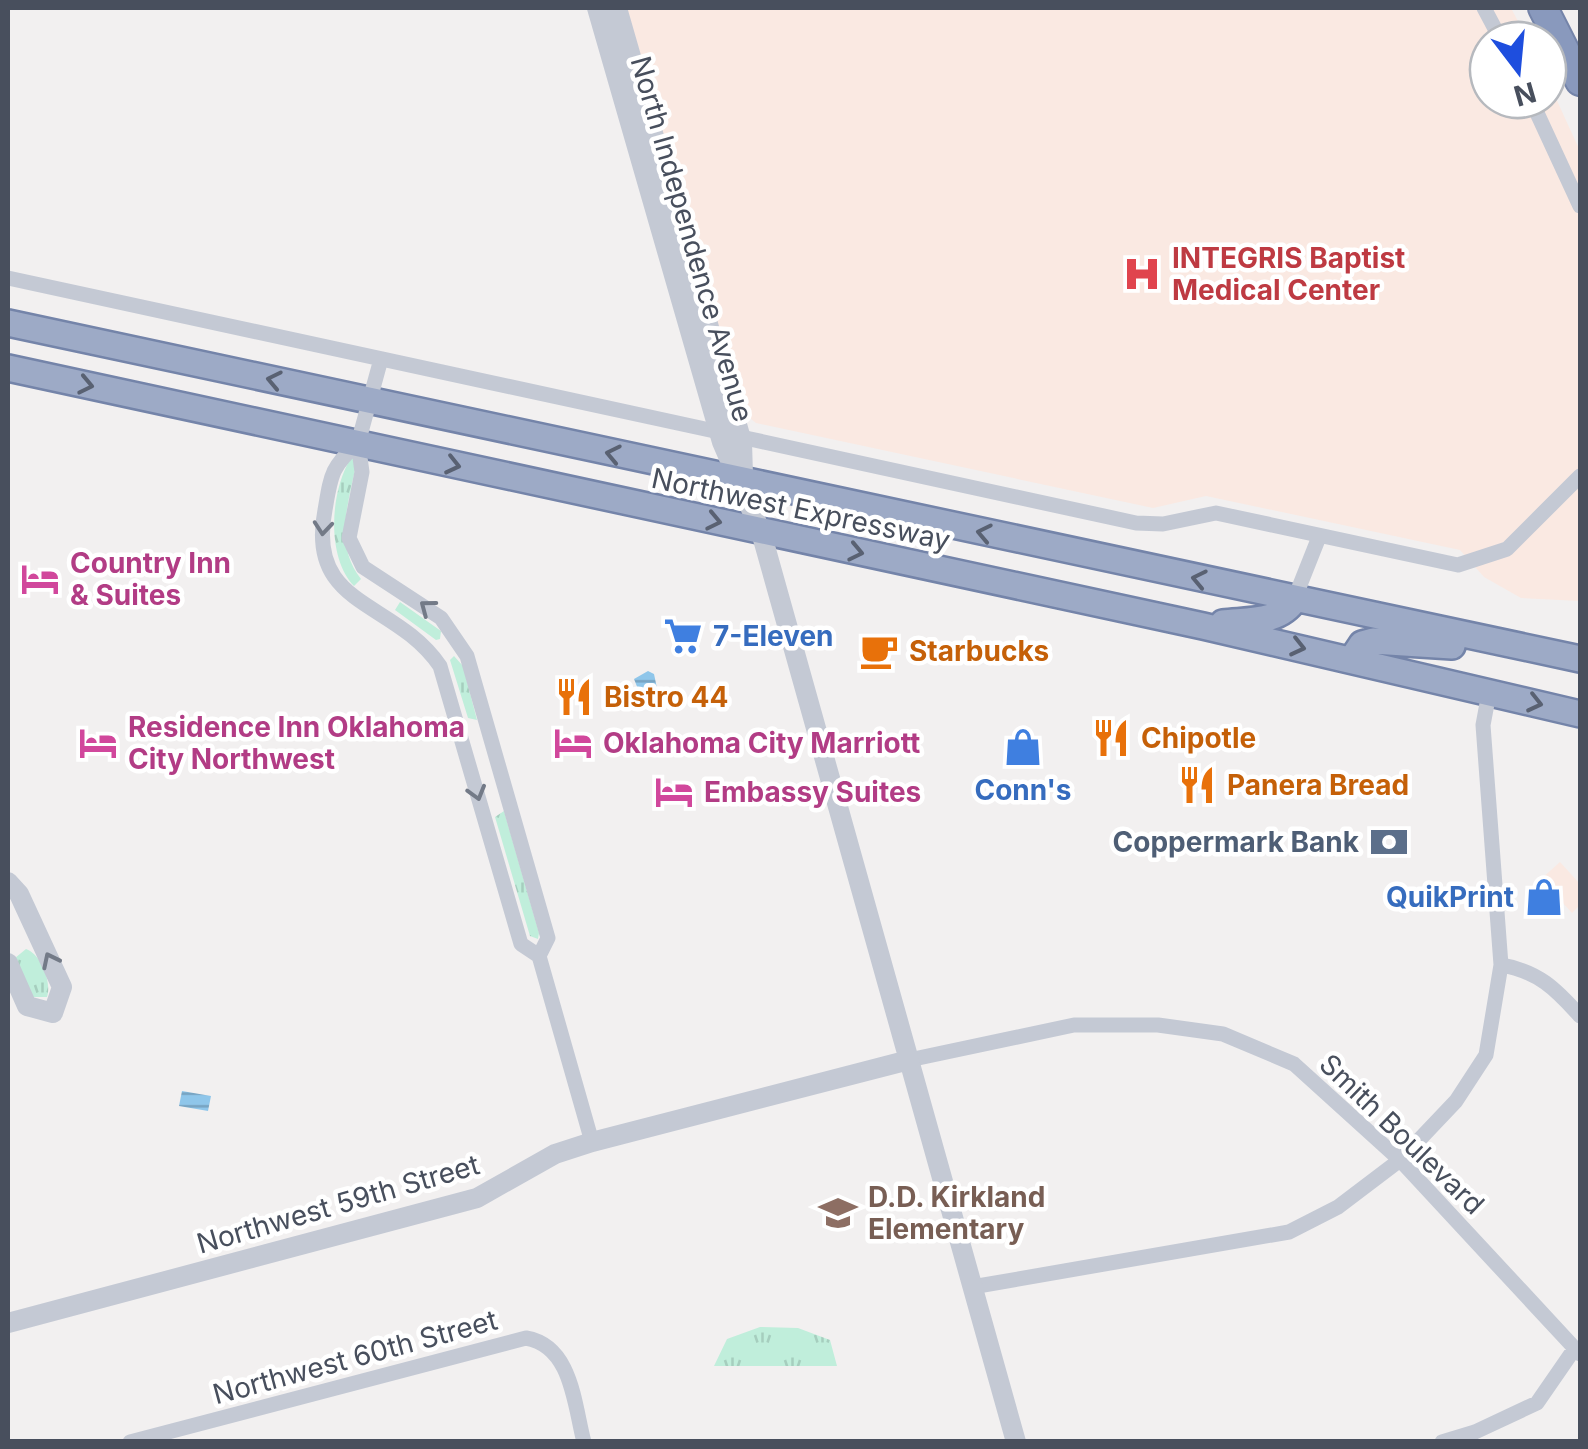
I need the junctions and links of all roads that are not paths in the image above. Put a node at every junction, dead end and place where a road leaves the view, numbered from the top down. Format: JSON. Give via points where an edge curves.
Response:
{"nodes":[{"id":1,"x":597,"y":8,"type":"edge"},
{"id":2,"x":617,"y":8,"type":"edge"},
{"id":3,"x":1543,"y":8,"type":"edge"},
{"id":4,"x":1580,"y":81,"type":"edge"},
{"id":5,"x":1539,"y":120,"type":"edge"},
{"id":6,"x":1580,"y":206,"type":"edge"},
{"id":7,"x":8,"y":278,"type":"edge"},
{"id":8,"x":8,"y":323,"type":"edge"},
{"id":9,"x":381,"y":359,"type":"junction"},
{"id":10,"x":8,"y":368,"type":"edge"},
{"id":11,"x":370,"y":400,"type":"junction"},
{"id":12,"x":719,"y":432,"type":"junction"},
{"id":13,"x":741,"y":437,"type":"junction"},
{"id":14,"x":358,"y":444,"type":"junction"},
{"id":15,"x":1580,"y":476,"type":"edge"},
{"id":16,"x":743,"y":482,"type":"junction"},
{"id":17,"x":761,"y":532,"type":"junction"},
{"id":18,"x":1319,"y":537,"type":"junction"},
{"id":19,"x":384,"y":580,"type":"junction"},
{"id":20,"x":1294,"y":600,"type":"junction"},
{"id":21,"x":366,"y":605,"type":"junction"},
{"id":22,"x":1203,"y":626,"type":"junction"},
{"id":23,"x":460,"y":644,"type":"junction"},
{"id":24,"x":1532,"y":650,"type":"junction"},
{"id":25,"x":431,"y":653,"type":"junction"},
{"id":26,"x":1352,"y":659,"type":"junction"},
{"id":27,"x":1580,"y":659,"type":"edge"},
{"id":28,"x":1489,"y":692,"type":"junction"},
{"id":29,"x":1580,"y":714,"type":"edge"},
{"id":30,"x":8,"y":882,"type":"edge"},
{"id":31,"x":539,"y":956,"type":"junction"},
{"id":32,"x":8,"y":963,"type":"edge"},
{"id":33,"x":1501,"y":964,"type":"junction"},
{"id":34,"x":1580,"y":1016,"type":"edge"},
{"id":35,"x":909,"y":1060,"type":"junction"},
{"id":36,"x":592,"y":1142,"type":"junction"},
{"id":37,"x":1400,"y":1160,"type":"junction"},
{"id":38,"x":972,"y":1287,"type":"junction"},
{"id":39,"x":8,"y":1323,"type":"edge"},
{"id":40,"x":1578,"y":1351,"type":"edge"},
{"id":41,"x":130,"y":1442,"type":"edge"},
{"id":42,"x":584,"y":1442,"type":"edge"},
{"id":43,"x":1016,"y":1442,"type":"edge"},
{"id":44,"x":1442,"y":1442,"type":"edge"}],
"edges":[{"from":1,"to":12,"type":"street","name":"North Independence Avenue"},
{"from":2,"to":13,"type":"street","name":"North Independence Avenue"},
{"from":3,"to":4,"type":"highway"},
{"from":5,"to":6,"type":"street"},
{"from":7,"to":9,"type":"street"},
{"from":11,"to":8,"type":"highway","name":"Northwest Expressway","one_way":true},
{"from":9,"to":11,"type":"street"},
{"from":9,"to":12,"type":"street"},
{"from":10,"to":14,"type":"highway","name":"Northwest Expressway","one_way":true},
{"from":11,"to":14,"type":"street"},
{"from":16,"to":11,"type":"highway","name":"Northwest Expressway","one_way":true},
{"from":12,"to":16,"type":"street","name":"North Independence Avenue"},
{"from":13,"to":16,"type":"street","name":"North Independence Avenue"},
{"from":13,"to":18,"type":"street","name":"Northwest Expressway","via":[[1136,523],[1216,513]]},
{"from":14,"to":17,"type":"highway","name":"Northwest Expressway","one_way":true},
{"from":14,"to":19,"type":"street","via":[[362,472],[348,538],[363,568]]},
{"from":14,"to":21,"type":"street","one_way":true,"via":[[333,466],[320,538],[338,585]]},
{"from":15,"to":18,"type":"street","name":"Northwest Expressway","via":[[1507,549],[1486,559],[1441,564]]},
{"from":16,"to":17,"type":"street","name":"North Independence Avenue"},
{"from":20,"to":16,"type":"highway","name":"Northwest Expressway","one_way":true},
{"from":17,"to":22,"type":"highway","name":"Northwest Expressway","one_way":true},
{"from":17,"to":35,"type":"street","name":"North Independence Avenue"},
{"from":18,"to":20,"type":"street"},
{"from":19,"to":21,"type":"street"},
{"from":23,"to":19,"type":"street","one_way":true,"via":[[440,618]]},
{"from":20,"to":22,"type":"highway","via":[[1284,614]]},
{"from":20,"to":24,"type":"highway","name":"Northwest Expressway"},
{"from":21,"to":25,"type":"street","via":[[413,632]]},
{"from":22,"to":26,"type":"highway","name":"Northwest Expressway","one_way":true},
{"from":23,"to":25,"type":"street"},
{"from":23,"to":31,"type":"street","via":[[548,938]]},
{"from":24,"to":26,"type":"highway","via":[[1373,641]]},
{"from":24,"to":27,"type":"highway","name":"Northwest Expressway"},
{"from":25,"to":31,"type":"street","one_way":true,"via":[[521,944]]},
{"from":26,"to":28,"type":"highway","name":"Northwest Expressway"},
{"from":28,"to":29,"type":"highway","name":"Northwest Expressway","one_way":true},
{"from":28,"to":33,"type":"street","via":[[1483,725]]},
{"from":32,"to":30,"type":"street","one_way":true,"via":[[27,1006],[53,1014],[62,987]]},
{"from":31,"to":36,"type":"street"},
{"from":33,"to":34,"type":"street","via":[[1548,981]]},
{"from":33,"to":37,"type":"street","via":[[1486,1055],[1456,1101]]},
{"from":35,"to":36,"type":"street","name":"Northwest 59th Street"},
{"from":35,"to":37,"type":"street","name":"Smith Boulevard","via":[[1074,1025],[1158,1025],[1223,1034],[1294,1064]]},
{"from":35,"to":38,"type":"street","name":"North Independence Avenue"},
{"from":36,"to":39,"type":"street","name":"Northwest 59th Street","via":[[555,1154],[478,1198]]},
{"from":37,"to":38,"type":"street","via":[[1338,1207],[1289,1232]]},
{"from":37,"to":40,"type":"street","name":"Smith Boulevard"},
{"from":38,"to":43,"type":"street","name":"North Independence Avenue"},
{"from":40,"to":44,"type":"street","via":[[1537,1403]]},
{"from":41,"to":42,"type":"street","name":"Northwest 60th Street","via":[[526,1338],[549,1345],[564,1365]]}]}
